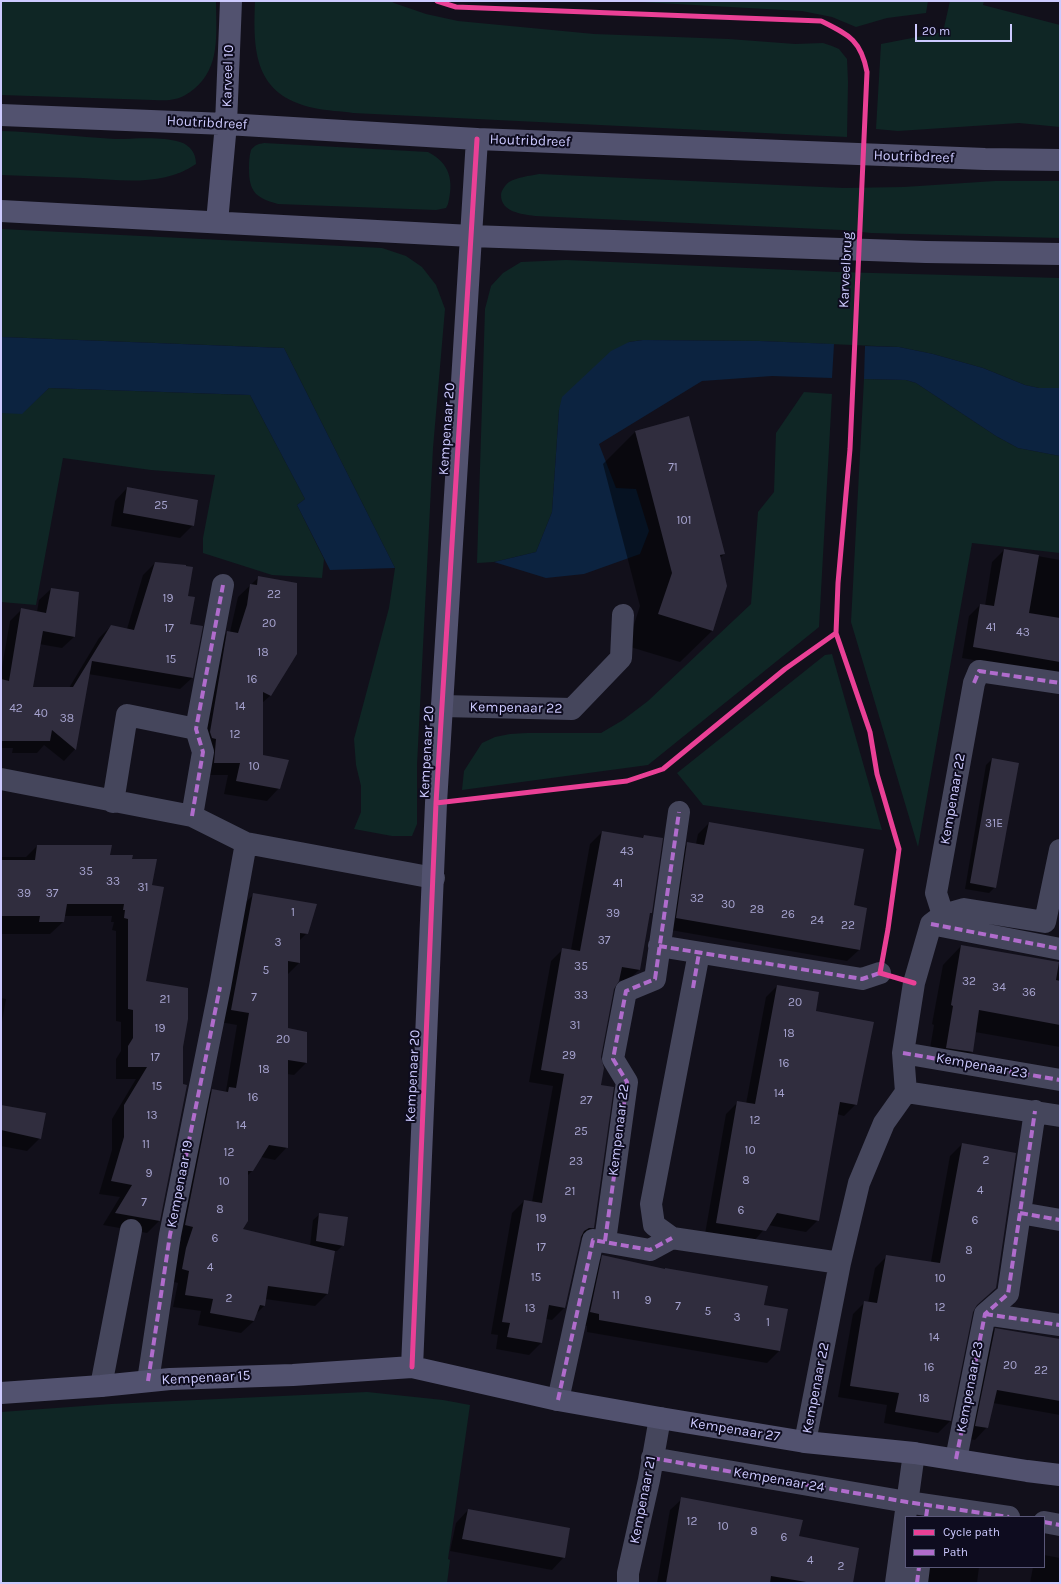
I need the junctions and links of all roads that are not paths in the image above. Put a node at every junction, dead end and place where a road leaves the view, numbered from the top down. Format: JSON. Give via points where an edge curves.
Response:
{"nodes":[{"id":1,"x":231,"y":1,"type":"edge"},
{"id":2,"x":1,"y":115,"type":"edge"},
{"id":3,"x":226,"y":124,"type":"junction"},
{"id":4,"x":477,"y":139,"type":"junction"},
{"id":5,"x":1060,"y":160,"type":"edge"},
{"id":6,"x":1,"y":211,"type":"edge"},
{"id":7,"x":218,"y":222,"type":"junction"},
{"id":8,"x":471,"y":236,"type":"junction"},
{"id":9,"x":1060,"y":254,"type":"edge"},
{"id":10,"x":223,"y":585,"type":"dead end"},
{"id":11,"x":623,"y":615,"type":"dead end"},
{"id":12,"x":1060,"y":683,"type":"edge"},
{"id":13,"x":442,"y":706,"type":"junction"},
{"id":14,"x":196,"y":729,"type":"junction"},
{"id":15,"x":1,"y":779,"type":"edge"},
{"id":16,"x":113,"y":802,"type":"junction"},
{"id":17,"x":680,"y":812,"type":"dead end"},
{"id":18,"x":192,"y":816,"type":"junction"},
{"id":19,"x":246,"y":843,"type":"junction"},
{"id":20,"x":1060,"y":850,"type":"edge"},
{"id":21,"x":434,"y":878,"type":"junction"},
{"id":22,"x":937,"y":920,"type":"junction"},
{"id":23,"x":659,"y":946,"type":"junction"},
{"id":24,"x":1060,"y":949,"type":"edge"},
{"id":25,"x":700,"y":953,"type":"junction"},
{"id":26,"x":880,"y":973,"type":"dead end"},
{"id":27,"x":903,"y":1053,"type":"junction"},
{"id":28,"x":1060,"y":1080,"type":"edge"},
{"id":29,"x":906,"y":1092,"type":"junction"},
{"id":30,"x":1035,"y":1111,"type":"junction"},
{"id":31,"x":1060,"y":1116,"type":"edge"},
{"id":32,"x":1020,"y":1213,"type":"junction"},
{"id":33,"x":1060,"y":1220,"type":"edge"},
{"id":34,"x":131,"y":1230,"type":"dead end"},
{"id":35,"x":672,"y":1238,"type":"junction"},
{"id":36,"x":605,"y":1241,"type":"junction"},
{"id":37,"x":840,"y":1263,"type":"junction"},
{"id":38,"x":985,"y":1314,"type":"junction"},
{"id":39,"x":1060,"y":1325,"type":"edge"},
{"id":40,"x":412,"y":1368,"type":"junction"},
{"id":41,"x":148,"y":1382,"type":"junction"},
{"id":42,"x":101,"y":1386,"type":"junction"},
{"id":43,"x":1,"y":1393,"type":"edge"},
{"id":44,"x":558,"y":1400,"type":"junction"},
{"id":45,"x":660,"y":1418,"type":"junction"},
{"id":46,"x":805,"y":1442,"type":"junction"},
{"id":47,"x":914,"y":1453,"type":"junction"},
{"id":48,"x":652,"y":1458,"type":"junction"},
{"id":49,"x":956,"y":1459,"type":"junction"},
{"id":50,"x":1060,"y":1475,"type":"edge"},
{"id":51,"x":920,"y":1508,"type":"edge"},
{"id":52,"x":999,"y":1516,"type":"edge"},
{"id":53,"x":1045,"y":1522,"type":"edge"},
{"id":54,"x":1060,"y":1525,"type":"edge"},
{"id":55,"x":905,"y":1555,"type":"edge"},
{"id":56,"x":919,"y":1568,"type":"edge"},
{"id":57,"x":628,"y":1583,"type":"edge"},
{"id":58,"x":896,"y":1583,"type":"edge"},
{"id":59,"x":917,"y":1583,"type":"edge"}],
"edges":[{"from":1,"to":3,"type":"street","name":"Karveel 10"},
{"from":2,"to":3,"type":"street","name":"Houtribdreef"},
{"from":3,"to":4,"type":"street","name":"Houtribdreef"},
{"from":3,"to":7,"type":"street","name":"Karveel 10"},
{"from":4,"to":5,"type":"street","name":"Houtribdreef","via":[[984,160]]},
{"from":4,"to":8,"type":"street","name":"Kempenaar 20"},
{"from":6,"to":7,"type":"street"},
{"from":7,"to":8,"type":"street"},
{"from":8,"to":9,"type":"street","via":[[926,252]]},
{"from":8,"to":13,"type":"street","name":"Kempenaar 20"},
{"from":10,"to":14,"type":"street"},
{"from":11,"to":13,"type":"street","name":"Kempenaar 22","via":[[622,658],[572,710]]},
{"from":12,"to":22,"type":"street","name":"Kempenaar 22","via":[[979,671],[974,683],[936,893]]},
{"from":13,"to":21,"type":"street","name":"Kempenaar 20"},
{"from":14,"to":16,"type":"street","via":[[127,715]]},
{"from":14,"to":18,"type":"street","via":[[203,752]]},
{"from":15,"to":16,"type":"street"},
{"from":16,"to":18,"type":"street"},
{"from":17,"to":23,"type":"street","name":"Kempenaar 22"},
{"from":18,"to":19,"type":"street"},
{"from":19,"to":21,"type":"street"},
{"from":19,"to":41,"type":"street","name":"Kempenaar 19","via":[[170,1235]]},
{"from":20,"to":22,"type":"street","via":[[1046,922],[964,909]]},
{"from":21,"to":40,"type":"street","name":"Kempenaar 20"},
{"from":22,"to":24,"type":"street"},
{"from":22,"to":27,"type":"street","via":[[914,983]]},
{"from":23,"to":25,"type":"street"},
{"from":23,"to":36,"type":"street","name":"Kempenaar 22","via":[[655,979],[626,992],[613,1059],[627,1082]]},
{"from":25,"to":26,"type":"street","via":[[862,979]]},
{"from":25,"to":35,"type":"street","via":[[651,1204],[654,1225]]},
{"from":27,"to":28,"type":"street","name":"Kempenaar 23"},
{"from":27,"to":29,"type":"street"},
{"from":29,"to":30,"type":"street"},
{"from":29,"to":37,"type":"street","name":"Kempenaar 22","via":[[884,1123],[859,1183]]},
{"from":30,"to":31,"type":"street"},
{"from":30,"to":32,"type":"street"},
{"from":32,"to":33,"type":"street"},
{"from":32,"to":38,"type":"street","via":[[1008,1294]]},
{"from":34,"to":42,"type":"street"},
{"from":35,"to":36,"type":"street","via":[[650,1250]]},
{"from":35,"to":37,"type":"street"},
{"from":36,"to":44,"type":"street","via":[[593,1240]]},
{"from":37,"to":46,"type":"street","name":"Kempenaar 22"},
{"from":38,"to":39,"type":"street"},
{"from":38,"to":49,"type":"street","name":"Kempenaar 23"},
{"from":40,"to":41,"type":"street","name":"Kempenaar 15"},
{"from":40,"to":44,"type":"street","name":"Kempenaar 27"},
{"from":41,"to":42,"type":"street","name":"Kempenaar 15"},
{"from":42,"to":43,"type":"street","name":"Kempenaar 15"},
{"from":44,"to":45,"type":"street","name":"Kempenaar 27"},
{"from":45,"to":46,"type":"street","name":"Kempenaar 27"},
{"from":45,"to":48,"type":"street","name":"Kempenaar 21"},
{"from":46,"to":47,"type":"street","name":"Kempenaar 27"},
{"from":47,"to":49,"type":"street","name":"Kempenaar 27"},
{"from":47,"to":51,"type":"street"},
{"from":48,"to":51,"type":"street","name":"Kempenaar 24"},
{"from":48,"to":57,"type":"street","name":"Kempenaar 21"},
{"from":49,"to":50,"type":"street","name":"Kempenaar 27"},
{"from":51,"to":52,"type":"street","name":"Kempenaar 24"},
{"from":53,"to":54,"type":"street"},
{"from":55,"to":58,"type":"street"},
{"from":56,"to":59,"type":"street"}]}
